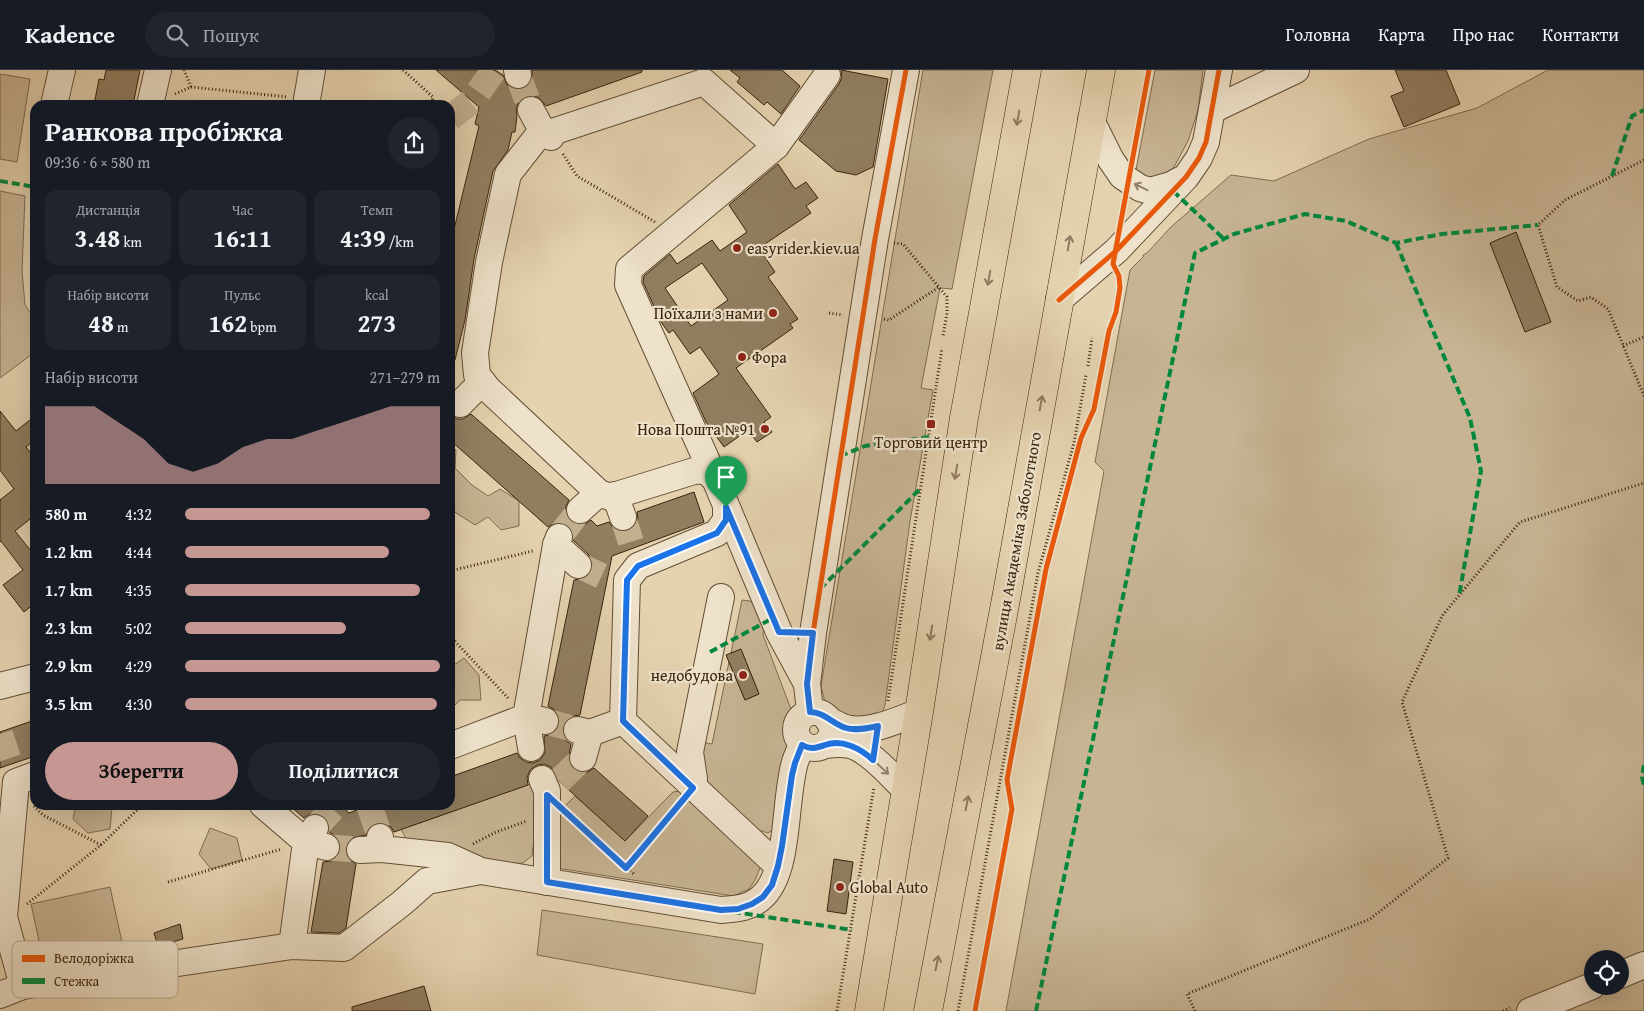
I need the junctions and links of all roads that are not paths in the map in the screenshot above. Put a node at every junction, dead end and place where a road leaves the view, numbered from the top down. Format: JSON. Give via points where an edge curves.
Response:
{"nodes":[{"id":1,"x":62,"y":70,"type":"edge"},
{"id":2,"x":158,"y":70,"type":"edge"},
{"id":3,"x":312,"y":70,"type":"edge"},
{"id":4,"x":906,"y":70,"type":"edge"},
{"id":5,"x":1027,"y":70,"type":"edge"},
{"id":6,"x":1101,"y":70,"type":"edge"},
{"id":7,"x":1219,"y":70,"type":"edge"},
{"id":8,"x":1296,"y":70,"type":"edge"},
{"id":9,"x":827,"y":72,"type":"edge"},
{"id":10,"x":55,"y":100,"type":"edge"},
{"id":11,"x":151,"y":100,"type":"edge"},
{"id":12,"x":306,"y":100,"type":"edge"},
{"id":13,"x":531,"y":110,"type":"tunnel mouth"},
{"id":14,"x":1212,"y":110,"type":"junction"},
{"id":15,"x":1091,"y":120,"type":"junction"},
{"id":16,"x":548,"y":136,"type":"junction"},
{"id":17,"x":776,"y":146,"type":"junction"},
{"id":18,"x":1186,"y":177,"type":"junction"},
{"id":19,"x":1059,"y":300,"type":"junction"},
{"id":20,"x":482,"y":382,"type":"junction"},
{"id":21,"x":460,"y":404,"type":"dead end"},
{"id":22,"x":714,"y":479,"type":"junction"},
{"id":23,"x":613,"y":502,"type":"junction"},
{"id":24,"x":726,"y":507,"type":"junction"},
{"id":25,"x":580,"y":510,"type":"tunnel mouth"},
{"id":26,"x":578,"y":565,"type":"tunnel mouth"},
{"id":27,"x":721,"y":597,"type":"dead end"},
{"id":28,"x":779,"y":632,"type":"junction"},
{"id":29,"x":813,"y":633,"type":"junction"},
{"id":30,"x":30,"y":678,"type":"edge"},
{"id":31,"x":807,"y":684,"type":"junction"},
{"id":32,"x":0,"y":686,"type":"edge"},
{"id":33,"x":919,"y":712,"type":"junction"},
{"id":34,"x":535,"y":719,"type":"junction"},
{"id":35,"x":623,"y":721,"type":"junction"},
{"id":36,"x":817,"y":730,"type":"junction"},
{"id":37,"x":455,"y":744,"type":"edge"},
{"id":38,"x":531,"y":748,"type":"dead end"},
{"id":39,"x":583,"y":758,"type":"tunnel mouth"},
{"id":40,"x":19,"y":778,"type":"tunnel mouth"},
{"id":41,"x":693,"y":788,"type":"junction"},
{"id":42,"x":906,"y":790,"type":"junction"},
{"id":43,"x":549,"y":792,"type":"tunnel mouth"},
{"id":44,"x":271,"y":810,"type":"edge"},
{"id":45,"x":374,"y":845,"type":"tunnel mouth"},
{"id":46,"x":778,"y":866,"type":"junction"},
{"id":47,"x":482,"y":871,"type":"junction"},
{"id":48,"x":547,"y":882,"type":"junction"},
{"id":49,"x":292,"y":946,"type":"junction"},
{"id":50,"x":178,"y":964,"type":"edge"},
{"id":51,"x":1644,"y":965,"type":"edge"},
{"id":52,"x":1629,"y":971,"type":"edge"},
{"id":53,"x":1584,"y":989,"type":"edge"},
{"id":54,"x":11,"y":990,"type":"edge"},
{"id":55,"x":869,"y":1011,"type":"edge"},
{"id":56,"x":928,"y":1011,"type":"edge"},
{"id":57,"x":1530,"y":1011,"type":"edge"}],
"edges":[{"from":1,"to":10,"type":"street"},
{"from":2,"to":11,"type":"street"},
{"from":3,"to":12,"type":"street"},
{"from":4,"to":29,"type":"street","via":[[875,239]]},
{"from":5,"to":33,"type":"highway","one_way":true,"via":[[964,418]]},
{"from":6,"to":15,"type":"highway","name":"вулиця Академіка Заболотного"},
{"from":7,"to":14,"type":"street"},
{"from":8,"to":14,"type":"street"},
{"from":9,"to":17,"type":"street"},
{"from":13,"to":16,"type":"street"},
{"from":14,"to":18,"type":"street","via":[[1206,142]]},
{"from":18,"to":15,"type":"street","one_way":true,"via":[[1150,191],[1140,188],[1122,176]]},
{"from":19,"to":15,"type":"highway","name":"вулиця Академіка Заболотного","one_way":true},
{"from":16,"to":17,"type":"street","via":[[704,82]]},
{"from":16,"to":20,"type":"street","via":[[538,137],[508,174],[489,262],[475,353],[477,375]]},
{"from":17,"to":22,"type":"street","via":[[629,268],[628,285]]},
{"from":18,"to":19,"type":"street","via":[[1116,251]]},
{"from":56,"to":19,"type":"highway","name":"вулиця Академіка Заболотного","one_way":true},
{"from":20,"to":21,"type":"street"},
{"from":20,"to":23,"type":"street"},
{"from":22,"to":23,"type":"street","via":[[705,470],[694,471]]},
{"from":22,"to":24,"type":"street"},
{"from":23,"to":25,"type":"street"},
{"from":24,"to":28,"type":"street"},
{"from":24,"to":35,"type":"street","via":[[726,520],[717,533],[627,570]]},
{"from":26,"to":34,"type":"street","via":[[558,541]]},
{"from":27,"to":41,"type":"street","via":[[690,752]]},
{"from":28,"to":29,"type":"street"},
{"from":28,"to":31,"type":"street"},
{"from":29,"to":31,"type":"street"},
{"from":30,"to":32,"type":"street"},
{"from":31,"to":36,"type":"street"},
{"from":33,"to":36,"type":"street","via":[[861,730]]},
{"from":33,"to":42,"type":"highway"},
{"from":34,"to":37,"type":"street"},
{"from":34,"to":38,"type":"street"},
{"from":35,"to":39,"type":"street","via":[[584,731]]},
{"from":35,"to":41,"type":"street"},
{"from":36,"to":42,"type":"street","one_way":true,"via":[[838,744],[863,751]]},
{"from":36,"to":46,"type":"street","via":[[795,763]]},
{"from":40,"to":54,"type":"street","via":[[4,917]]},
{"from":41,"to":46,"type":"street"},
{"from":42,"to":55,"type":"highway"},
{"from":43,"to":48,"type":"street"},
{"from":44,"to":49,"type":"street","via":[[316,839]]},
{"from":45,"to":47,"type":"street","via":[[448,856]]},
{"from":46,"to":48,"type":"street","via":[[772,885],[763,897],[738,909],[721,910]]},
{"from":47,"to":48,"type":"street"},
{"from":47,"to":49,"type":"street","via":[[427,881],[344,948]]},
{"from":49,"to":50,"type":"street"},
{"from":51,"to":52,"type":"street"},
{"from":53,"to":57,"type":"street"}]}
